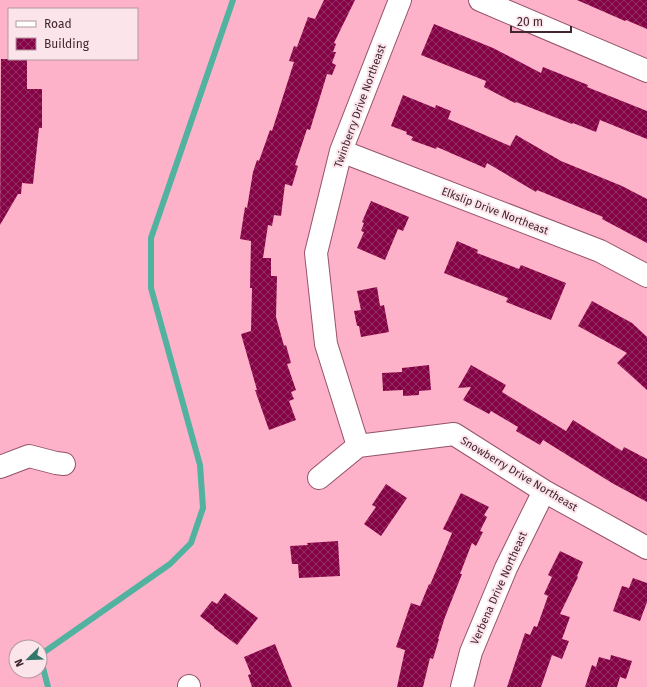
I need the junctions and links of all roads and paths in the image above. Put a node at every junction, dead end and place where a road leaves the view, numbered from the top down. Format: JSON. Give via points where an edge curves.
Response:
{"nodes":[{"id":1,"x":400,"y":0,"type":"edge"},
{"id":2,"x":480,"y":0,"type":"edge"},
{"id":3,"x":647,"y":71,"type":"edge"},
{"id":4,"x":341,"y":152,"type":"junction"},
{"id":5,"x":647,"y":276,"type":"edge"},
{"id":6,"x":358,"y":446,"type":"junction"},
{"id":7,"x":64,"y":464,"type":"dead end"},
{"id":8,"x":0,"y":467,"type":"edge"},
{"id":9,"x":319,"y":478,"type":"dead end"},
{"id":10,"x":544,"y":491,"type":"junction"},
{"id":11,"x":647,"y":548,"type":"edge"},
{"id":12,"x":462,"y":687,"type":"edge"}],
"edges":[{"from":1,"to":4,"type":"street","name":"Twinberry Drive Northeast"},
{"from":2,"to":3,"type":"street"},
{"from":4,"to":5,"type":"street","name":"Elkslip Drive Northeast","via":[[600,251]]},
{"from":4,"to":6,"type":"street","name":"Twinberry Drive Northeast","via":[[316,252],[326,344]]},
{"from":6,"to":9,"type":"street"},
{"from":6,"to":10,"type":"street","name":"Snowberry Drive Northeast","via":[[454,434]]},
{"from":7,"to":8,"type":"street","via":[[29,456]]},
{"from":10,"to":11,"type":"street","name":"Snowberry Drive Northeast"},
{"from":10,"to":12,"type":"street","name":"Verbena Drive Northeast","via":[[506,568],[471,652]]}]}
